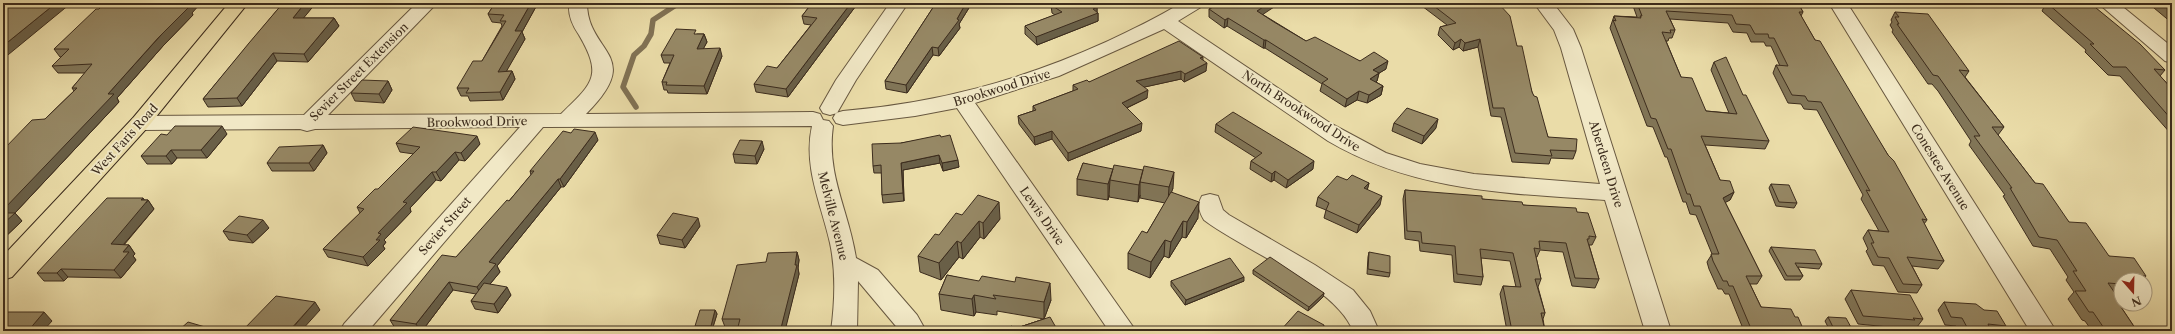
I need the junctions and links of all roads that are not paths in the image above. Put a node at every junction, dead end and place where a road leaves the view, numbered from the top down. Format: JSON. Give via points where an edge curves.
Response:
{"nodes":[{"id":1,"x":239,"y":3,"type":"edge"},
{"id":2,"x":428,"y":3,"type":"edge"},
{"id":3,"x":578,"y":3,"type":"edge"},
{"id":4,"x":900,"y":3,"type":"edge"},
{"id":5,"x":1194,"y":3,"type":"edge"},
{"id":6,"x":1544,"y":3,"type":"edge"},
{"id":7,"x":1838,"y":3,"type":"edge"},
{"id":8,"x":2107,"y":3,"type":"edge"},
{"id":9,"x":1165,"y":21,"type":"junction"},
{"id":10,"x":2172,"y":57,"type":"edge"},
{"id":11,"x":962,"y":100,"type":"junction"},
{"id":12,"x":827,"y":118,"type":"junction"},
{"id":13,"x":566,"y":121,"type":"junction"},
{"id":14,"x":537,"y":122,"type":"junction"},
{"id":15,"x":140,"y":123,"type":"junction"},
{"id":16,"x":307,"y":124,"type":"junction"},
{"id":17,"x":1614,"y":193,"type":"junction"},
{"id":18,"x":1210,"y":202,"type":"dead end"},
{"id":19,"x":844,"y":262,"type":"junction"},
{"id":20,"x":3,"y":271,"type":"edge"},
{"id":21,"x":353,"y":331,"type":"edge"},
{"id":22,"x":844,"y":331,"type":"edge"},
{"id":23,"x":913,"y":331,"type":"edge"},
{"id":24,"x":1122,"y":331,"type":"edge"},
{"id":25,"x":1366,"y":331,"type":"edge"},
{"id":26,"x":1658,"y":331,"type":"edge"},
{"id":27,"x":2043,"y":331,"type":"edge"}],
"edges":[{"from":1,"to":15,"type":"main road","name":"West Faris Road"},
{"from":2,"to":16,"type":"street","name":"Sevier Street Extension"},
{"from":3,"to":13,"type":"street","via":[[580,18],[601,56],[603,66],[601,81],[588,99]]},
{"from":4,"to":12,"type":"street","name":"Melville Avenue","via":[[846,80]]},
{"from":5,"to":9,"type":"street","name":"Brookwood Drive"},
{"from":6,"to":17,"type":"street","name":"Aberdeen Drive","via":[[1572,48]]},
{"from":7,"to":27,"type":"street","name":"Conestee Avenue"},
{"from":8,"to":10,"type":"street"},
{"from":9,"to":11,"type":"street","name":"Brookwood Drive","via":[[1048,75]]},
{"from":9,"to":17,"type":"street","name":"North Brookwood Drive","via":[[1367,154],[1421,172],[1469,181]]},
{"from":11,"to":12,"type":"street","name":"Brookwood Drive","via":[[900,113]]},
{"from":11,"to":24,"type":"street","name":"Lewis Drive"},
{"from":12,"to":13,"type":"street","name":"Brookwood Drive"},
{"from":12,"to":19,"type":"street","name":"Melville Avenue","via":[[818,151],[823,184],[842,244]]},
{"from":13,"to":14,"type":"street","name":"Brookwood Drive"},
{"from":14,"to":16,"type":"street","name":"Brookwood Drive"},
{"from":14,"to":21,"type":"street","name":"Sevier Street"},
{"from":15,"to":16,"type":"street","name":"Brookwood Drive"},
{"from":15,"to":20,"type":"main road","name":"West Faris Road"},
{"from":17,"to":26,"type":"street","name":"Aberdeen Drive"},
{"from":18,"to":25,"type":"street","via":[[1212,214],[1221,221],[1282,256],[1344,297],[1361,318]]},
{"from":19,"to":22,"type":"street","name":"Melville Avenue"},
{"from":19,"to":23,"type":"street","via":[[869,276]]}]}
